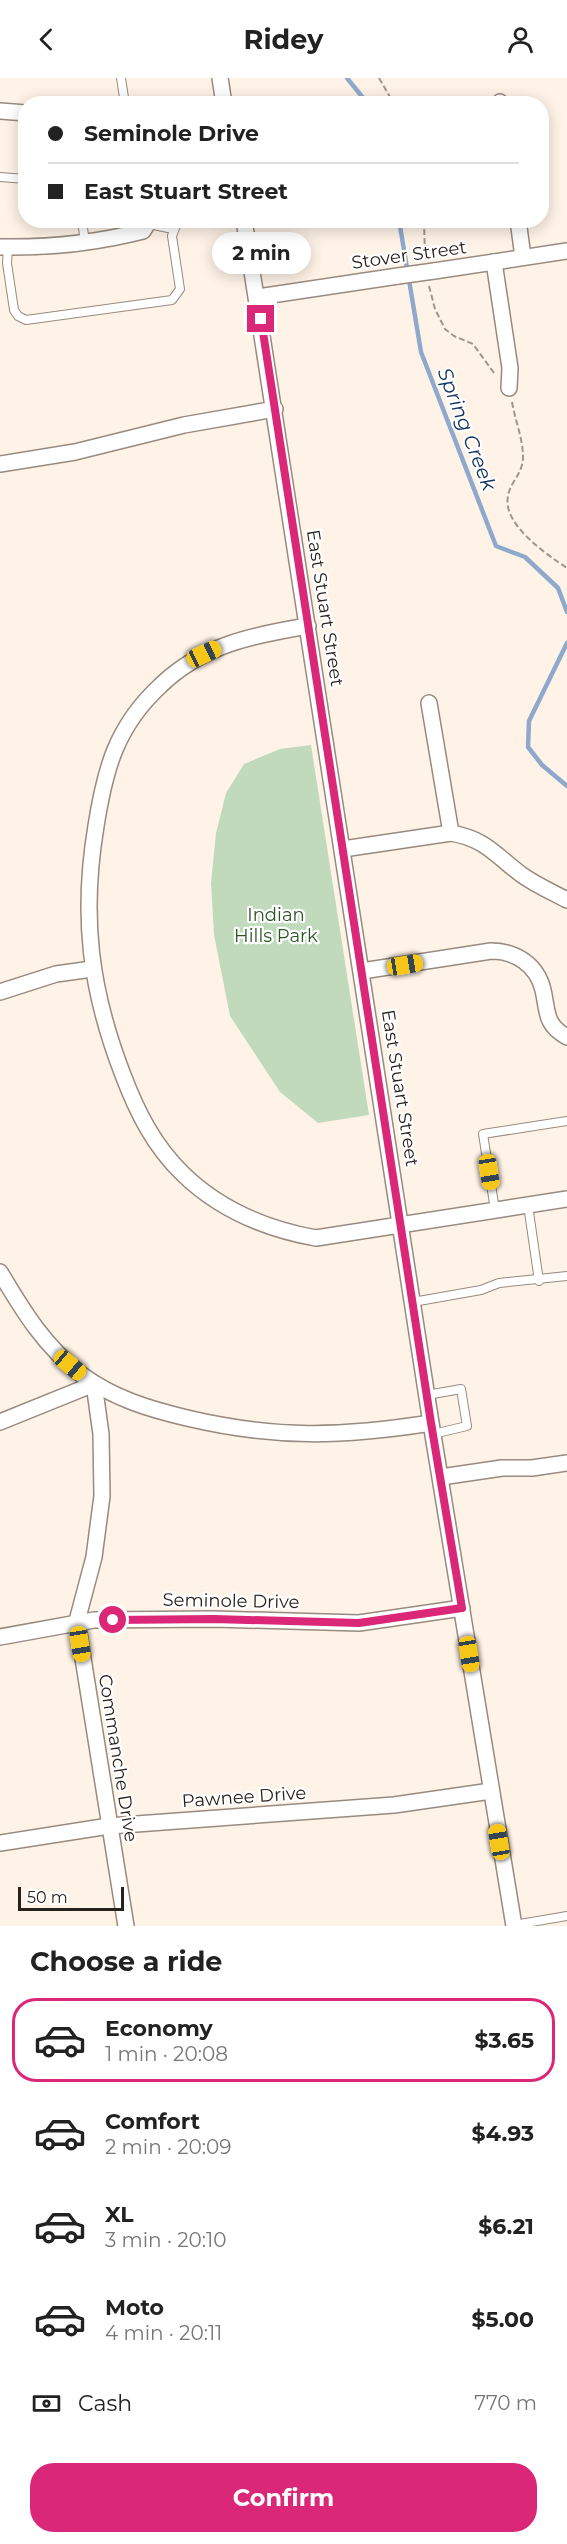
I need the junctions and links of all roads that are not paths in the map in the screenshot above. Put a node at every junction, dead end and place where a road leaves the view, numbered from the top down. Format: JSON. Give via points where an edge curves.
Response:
{"nodes":[{"id":1,"x":121,"y":78,"type":"edge"},
{"id":2,"x":220,"y":78,"type":"edge"},
{"id":3,"x":124,"y":96,"type":"edge"},
{"id":4,"x":223,"y":96,"type":"edge"},
{"id":5,"x":0,"y":111,"type":"edge"},
{"id":6,"x":18,"y":112,"type":"edge"},
{"id":7,"x":0,"y":177,"type":"edge"},
{"id":8,"x":18,"y":178,"type":"edge"},
{"id":9,"x":83,"y":228,"type":"edge"},
{"id":10,"x":145,"y":228,"type":"edge"},
{"id":11,"x":170,"y":228,"type":"edge"},
{"id":12,"x":245,"y":228,"type":"edge"},
{"id":13,"x":519,"y":228,"type":"edge"},
{"id":14,"x":173,"y":229,"type":"joint"},
{"id":15,"x":85,"y":243,"type":"junction"},
{"id":16,"x":4,"y":247,"type":"edge"},
{"id":17,"x":567,"y":251,"type":"edge"},
{"id":18,"x":523,"y":257,"type":"junction"},
{"id":19,"x":494,"y":262,"type":"junction"},
{"id":20,"x":258,"y":297,"type":"junction"},
{"id":21,"x":509,"y":388,"type":"road end"},
{"id":22,"x":275,"y":409,"type":"junction"},
{"id":23,"x":0,"y":464,"type":"edge"},
{"id":24,"x":308,"y":626,"type":"junction"},
{"id":25,"x":429,"y":703,"type":"dead end"},
{"id":26,"x":451,"y":833,"type":"junction"},
{"id":27,"x":343,"y":849,"type":"junction"},
{"id":28,"x":567,"y":900,"type":"edge"},
{"id":29,"x":92,"y":969,"type":"junction"},
{"id":30,"x":362,"y":971,"type":"junction"},
{"id":31,"x":0,"y":992,"type":"edge"},
{"id":32,"x":567,"y":1037,"type":"edge"},
{"id":33,"x":567,"y":1121,"type":"edge"},
{"id":34,"x":567,"y":1199,"type":"edge"},
{"id":35,"x":528,"y":1205,"type":"junction"},
{"id":36,"x":495,"y":1210,"type":"junction"},
{"id":37,"x":401,"y":1225,"type":"junction"},
{"id":38,"x":0,"y":1272,"type":"edge"},
{"id":39,"x":567,"y":1276,"type":"edge"},
{"id":40,"x":539,"y":1281,"type":"junction"},
{"id":41,"x":413,"y":1302,"type":"junction"},
{"id":42,"x":94,"y":1384,"type":"junction"},
{"id":43,"x":427,"y":1395,"type":"junction"},
{"id":44,"x":0,"y":1422,"type":"edge"},
{"id":45,"x":432,"y":1428,"type":"junction"},
{"id":46,"x":567,"y":1465,"type":"edge"},
{"id":47,"x":441,"y":1477,"type":"junction"},
{"id":48,"x":462,"y":1608,"type":"junction"},
{"id":49,"x":76,"y":1621,"type":"junction"},
{"id":50,"x":0,"y":1637,"type":"edge"},
{"id":51,"x":491,"y":1791,"type":"junction"},
{"id":52,"x":109,"y":1826,"type":"junction"},
{"id":53,"x":0,"y":1843,"type":"edge"},
{"id":54,"x":567,"y":1917,"type":"edge"},
{"id":55,"x":514,"y":1925,"type":"edge"},
{"id":56,"x":126,"y":1926,"type":"edge"}],
"edges":[{"from":1,"to":3,"type":"lane"},
{"from":2,"to":4,"type":"street"},
{"from":5,"to":6,"type":"street"},
{"from":7,"to":8,"type":"lane"},
{"from":9,"to":15,"type":"lane"},
{"from":10,"to":15,"type":"street"},
{"from":11,"to":14,"type":"lane"},
{"from":12,"to":20,"type":"street","name":"East Stuart Street"},
{"from":13,"to":18,"type":"street"},
{"from":14,"to":16,"type":"lane","via":[[180,289],[172,300],[26,320],[14,310]]},
{"from":15,"to":16,"type":"street"},
{"from":17,"to":18,"type":"street","name":"Stover Street"},
{"from":18,"to":19,"type":"street","name":"Stover Street"},
{"from":19,"to":20,"type":"street","name":"Stover Street","bridge":true},
{"from":19,"to":21,"type":"street","via":[[510,368]]},
{"from":20,"to":22,"type":"street","name":"East Stuart Street"},
{"from":22,"to":23,"type":"street"},
{"from":22,"to":24,"type":"street","name":"East Stuart Street"},
{"from":24,"to":27,"type":"street","name":"East Stuart Street"},
{"from":24,"to":29,"type":"street","via":[[257,634],[204,654],[161,685],[135,714],[110,761],[98,805],[88,900]]},
{"from":25,"to":26,"type":"street"},
{"from":26,"to":27,"type":"street"},
{"from":26,"to":28,"type":"street","via":[[479,840],[521,874]]},
{"from":27,"to":30,"type":"street","name":"East Stuart Street"},
{"from":29,"to":31,"type":"street","via":[[56,974]]},
{"from":29,"to":37,"type":"street","via":[[108,1037],[136,1109],[164,1154],[208,1195],[261,1224],[316,1238]]},
{"from":30,"to":32,"type":"street","via":[[491,951],[511,954],[524,960],[539,978],[545,1011],[551,1023]]},
{"from":30,"to":37,"type":"street","name":"East Stuart Street"},
{"from":33,"to":36,"type":"lane","via":[[483,1134]]},
{"from":34,"to":35,"type":"street"},
{"from":35,"to":36,"type":"street"},
{"from":35,"to":40,"type":"lane"},
{"from":36,"to":37,"type":"street"},
{"from":37,"to":41,"type":"street","name":"East Stuart Street"},
{"from":38,"to":42,"type":"street","via":[[38,1332],[59,1356]]},
{"from":39,"to":40,"type":"lane"},
{"from":40,"to":41,"type":"lane","via":[[499,1283]]},
{"from":41,"to":43,"type":"street","name":"East Stuart Street"},
{"from":42,"to":44,"type":"street"},
{"from":42,"to":45,"type":"street","via":[[152,1410],[242,1429],[330,1435]]},
{"from":42,"to":49,"type":"street","name":"Commanche Drive","via":[[102,1496],[94,1557]]},
{"from":43,"to":45,"type":"street","name":"East Stuart Street"},
{"from":43,"to":45,"type":"lane","via":[[461,1389],[467,1426]]},
{"from":45,"to":47,"type":"street","name":"East Stuart Street"},
{"from":46,"to":47,"type":"street","via":[[502,1468]]},
{"from":47,"to":48,"type":"street","name":"East Stuart Street"},
{"from":48,"to":49,"type":"street","name":"Seminole Drive","via":[[359,1623],[172,1618]]},
{"from":48,"to":51,"type":"street","name":"East Stuart Street"},
{"from":49,"to":50,"type":"street","name":"Seminole Drive"},
{"from":49,"to":52,"type":"street","name":"Commanche Drive"},
{"from":51,"to":52,"type":"street","name":"Pawnee Drive","via":[[394,1805]]},
{"from":51,"to":55,"type":"street","name":"East Stuart Street"},
{"from":52,"to":53,"type":"street","name":"Pawnee Drive"},
{"from":52,"to":56,"type":"street","name":"Commanche Drive"},
{"from":54,"to":55,"type":"lane"}]}
